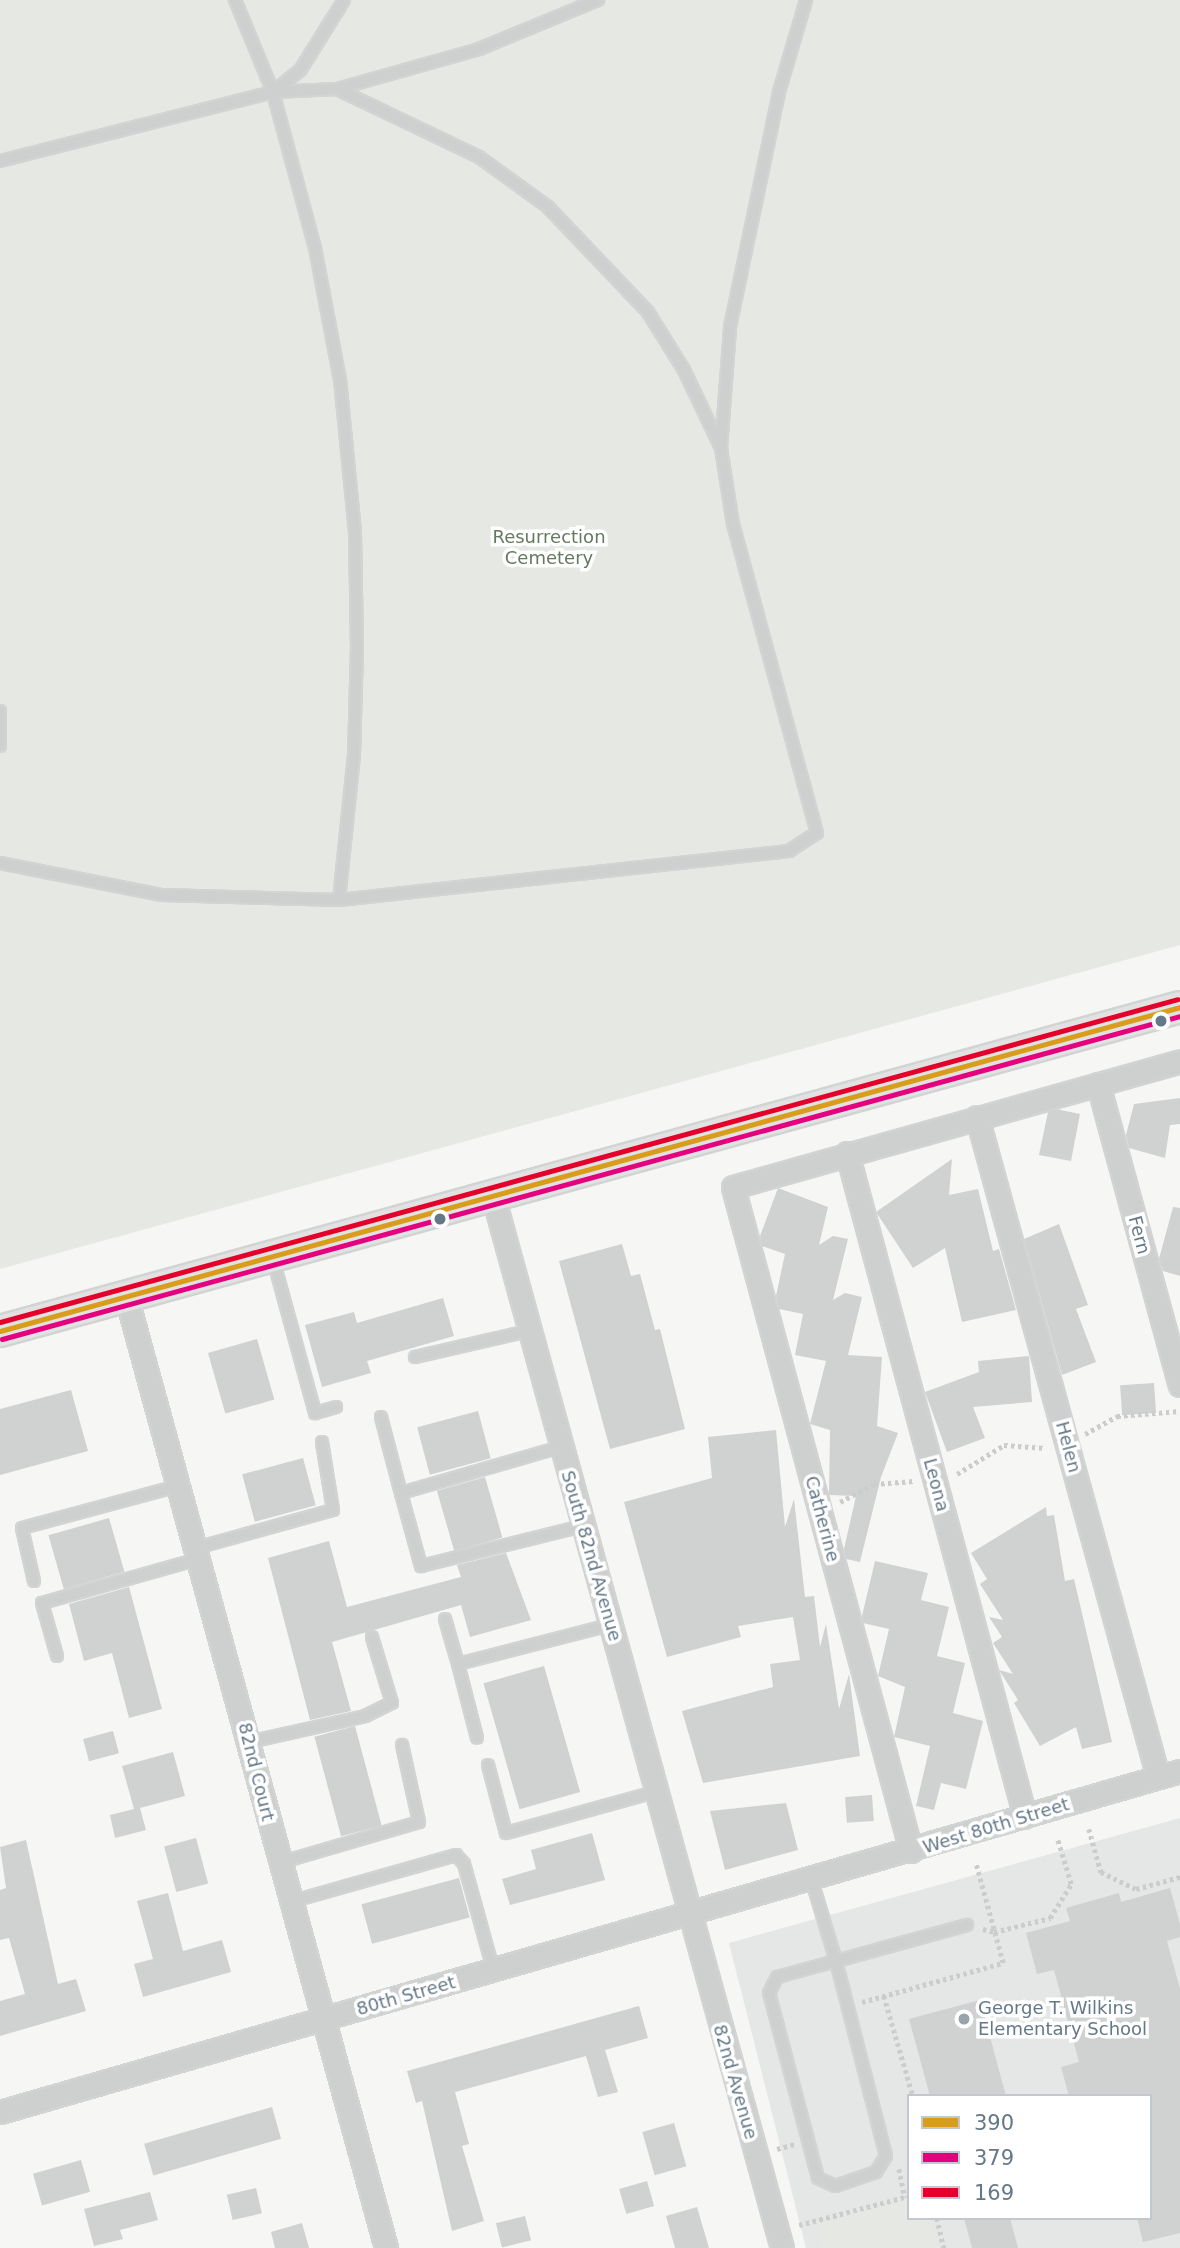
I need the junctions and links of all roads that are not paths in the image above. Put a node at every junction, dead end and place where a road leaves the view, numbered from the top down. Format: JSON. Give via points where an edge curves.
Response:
{"nodes":[{"id":1,"x":235,"y":0,"type":"edge"},
{"id":2,"x":344,"y":0,"type":"edge"},
{"id":3,"x":598,"y":0,"type":"edge"},
{"id":4,"x":806,"y":0,"type":"edge"},
{"id":5,"x":337,"y":89,"type":"junction"},
{"id":6,"x":273,"y":92,"type":"junction"},
{"id":7,"x":0,"y":161,"type":"edge"},
{"id":8,"x":721,"y":448,"type":"junction"},
{"id":9,"x":0,"y":711,"type":"edge"},
{"id":10,"x":0,"y":746,"type":"edge"},
{"id":11,"x":0,"y":863,"type":"edge"},
{"id":12,"x":339,"y":900,"type":"junction"},
{"id":13,"x":1180,"y":1007,"type":"edge"},
{"id":14,"x":1180,"y":1061,"type":"edge"},
{"id":15,"x":1098,"y":1084,"type":"junction"},
{"id":16,"x":977,"y":1118,"type":"junction"},
{"id":17,"x":847,"y":1153,"type":"junction"},
{"id":18,"x":492,"y":1196,"type":"junction"},
{"id":19,"x":272,"y":1256,"type":"junction"},
{"id":20,"x":125,"y":1296,"type":"junction"},
{"id":21,"x":0,"y":1331,"type":"edge"},
{"id":22,"x":528,"y":1331,"type":"junction"},
{"id":23,"x":415,"y":1357,"type":"dead end"},
{"id":24,"x":1180,"y":1385,"type":"edge"},
{"id":25,"x":336,"y":1407,"type":"dead end"},
{"id":26,"x":381,"y":1417,"type":"dead end"},
{"id":27,"x":322,"y":1442,"type":"dead end"},
{"id":28,"x":560,"y":1447,"type":"junction"},
{"id":29,"x":178,"y":1486,"type":"junction"},
{"id":30,"x":401,"y":1493,"type":"junction"},
{"id":31,"x":583,"y":1526,"type":"junction"},
{"id":32,"x":197,"y":1554,"type":"junction"},
{"id":33,"x":34,"y":1581,"type":"dead end"},
{"id":34,"x":444,"y":1619,"type":"dead end"},
{"id":35,"x":610,"y":1625,"type":"junction"},
{"id":36,"x":372,"y":1637,"type":"dead end"},
{"id":37,"x":57,"y":1656,"type":"dead end"},
{"id":38,"x":458,"y":1664,"type":"junction"},
{"id":39,"x":477,"y":1738,"type":"dead end"},
{"id":40,"x":249,"y":1742,"type":"junction"},
{"id":41,"x":402,"y":1745,"type":"dead end"},
{"id":42,"x":488,"y":1765,"type":"dead end"},
{"id":43,"x":1180,"y":1771,"type":"edge"},
{"id":44,"x":1158,"y":1777,"type":"junction"},
{"id":45,"x":655,"y":1792,"type":"junction"},
{"id":46,"x":1025,"y":1816,"type":"junction"},
{"id":47,"x":911,"y":1851,"type":"junction"},
{"id":48,"x":279,"y":1863,"type":"junction"},
{"id":49,"x":812,"y":1881,"type":"junction"},
{"id":50,"x":290,"y":1902,"type":"junction"},
{"id":51,"x":689,"y":1917,"type":"junction"},
{"id":52,"x":967,"y":1925,"type":"dead end"},
{"id":53,"x":836,"y":1961,"type":"junction"},
{"id":54,"x":494,"y":1972,"type":"junction"},
{"id":55,"x":321,"y":2020,"type":"junction"},
{"id":56,"x":0,"y":2112,"type":"edge"},
{"id":57,"x":386,"y":2248,"type":"edge"},
{"id":58,"x":782,"y":2248,"type":"edge"}],
"edges":[{"from":1,"to":6,"type":"lane"},
{"from":2,"to":6,"type":"lane","via":[[301,69]]},
{"from":3,"to":5,"type":"lane","via":[[479,49]]},
{"from":4,"to":8,"type":"lane","via":[[779,92],[730,327]]},
{"from":5,"to":6,"type":"lane"},
{"from":5,"to":8,"type":"lane","via":[[479,157],[548,206],[648,312],[684,370]]},
{"from":6,"to":7,"type":"lane"},
{"from":6,"to":12,"type":"lane","via":[[315,248],[338,366],[355,532],[354,755]]},
{"from":8,"to":12,"type":"lane","via":[[733,524],[817,833],[789,852]]},
{"from":9,"to":10,"type":"lane"},
{"from":11,"to":12,"type":"lane","via":[[161,895]]},
{"from":13,"to":18,"type":"main road"},
{"from":14,"to":15,"type":"street"},
{"from":15,"to":16,"type":"street"},
{"from":15,"to":24,"type":"street","name":"Fern"},
{"from":16,"to":17,"type":"street"},
{"from":16,"to":44,"type":"street","name":"Helen"},
{"from":17,"to":46,"type":"street","name":"Leona"},
{"from":17,"to":47,"type":"street","name":"Catherine","via":[[733,1187]]},
{"from":18,"to":19,"type":"main road"},
{"from":18,"to":22,"type":"street","name":"South 82nd Avenue"},
{"from":19,"to":20,"type":"main road"},
{"from":19,"to":25,"type":"lane","via":[[315,1413]]},
{"from":20,"to":21,"type":"main road"},
{"from":20,"to":29,"type":"street","name":"82nd Court"},
{"from":22,"to":23,"type":"lane"},
{"from":22,"to":28,"type":"street","name":"South 82nd Avenue"},
{"from":26,"to":30,"type":"lane"},
{"from":27,"to":32,"type":"lane","via":[[333,1510]]},
{"from":28,"to":30,"type":"lane"},
{"from":28,"to":31,"type":"street","name":"South 82nd Avenue"},
{"from":29,"to":32,"type":"street","name":"82nd Court"},
{"from":29,"to":33,"type":"lane","via":[[22,1528]]},
{"from":30,"to":31,"type":"lane","via":[[421,1566]]},
{"from":31,"to":35,"type":"street","name":"South 82nd Avenue"},
{"from":32,"to":37,"type":"lane","via":[[42,1604]]},
{"from":32,"to":40,"type":"street","name":"82nd Court"},
{"from":34,"to":38,"type":"lane"},
{"from":35,"to":38,"type":"lane"},
{"from":35,"to":45,"type":"street","name":"South 82nd Avenue"},
{"from":36,"to":40,"type":"lane","via":[[392,1703],[365,1716]]},
{"from":38,"to":39,"type":"lane"},
{"from":40,"to":48,"type":"street","name":"82nd Court"},
{"from":41,"to":48,"type":"lane","via":[[419,1822]]},
{"from":42,"to":45,"type":"lane","via":[[506,1833]]},
{"from":43,"to":44,"type":"street","name":"West 80th Street"},
{"from":44,"to":46,"type":"street","name":"West 80th Street"},
{"from":45,"to":51,"type":"street","name":"South 82nd Avenue"},
{"from":46,"to":47,"type":"street","name":"West 80th Street"},
{"from":47,"to":49,"type":"street","name":"West 80th Street"},
{"from":48,"to":50,"type":"street","name":"82nd Court"},
{"from":49,"to":51,"type":"street","name":"80th Street"},
{"from":49,"to":53,"type":"lane"},
{"from":50,"to":54,"type":"lane","via":[[456,1855],[464,1864]]},
{"from":50,"to":55,"type":"street","name":"82nd Court"},
{"from":51,"to":54,"type":"street","name":"80th Street"},
{"from":51,"to":58,"type":"street","name":"82nd Avenue"},
{"from":52,"to":53,"type":"lane"},
{"from":53,"to":53,"type":"lane","via":[[776,1977],[769,1993],[818,2178],[835,2186],[876,2172],[886,2156]]},
{"from":54,"to":55,"type":"street","name":"80th Street"},
{"from":55,"to":56,"type":"street","name":"80th Street"},
{"from":55,"to":57,"type":"street","name":"82nd Court"}]}
